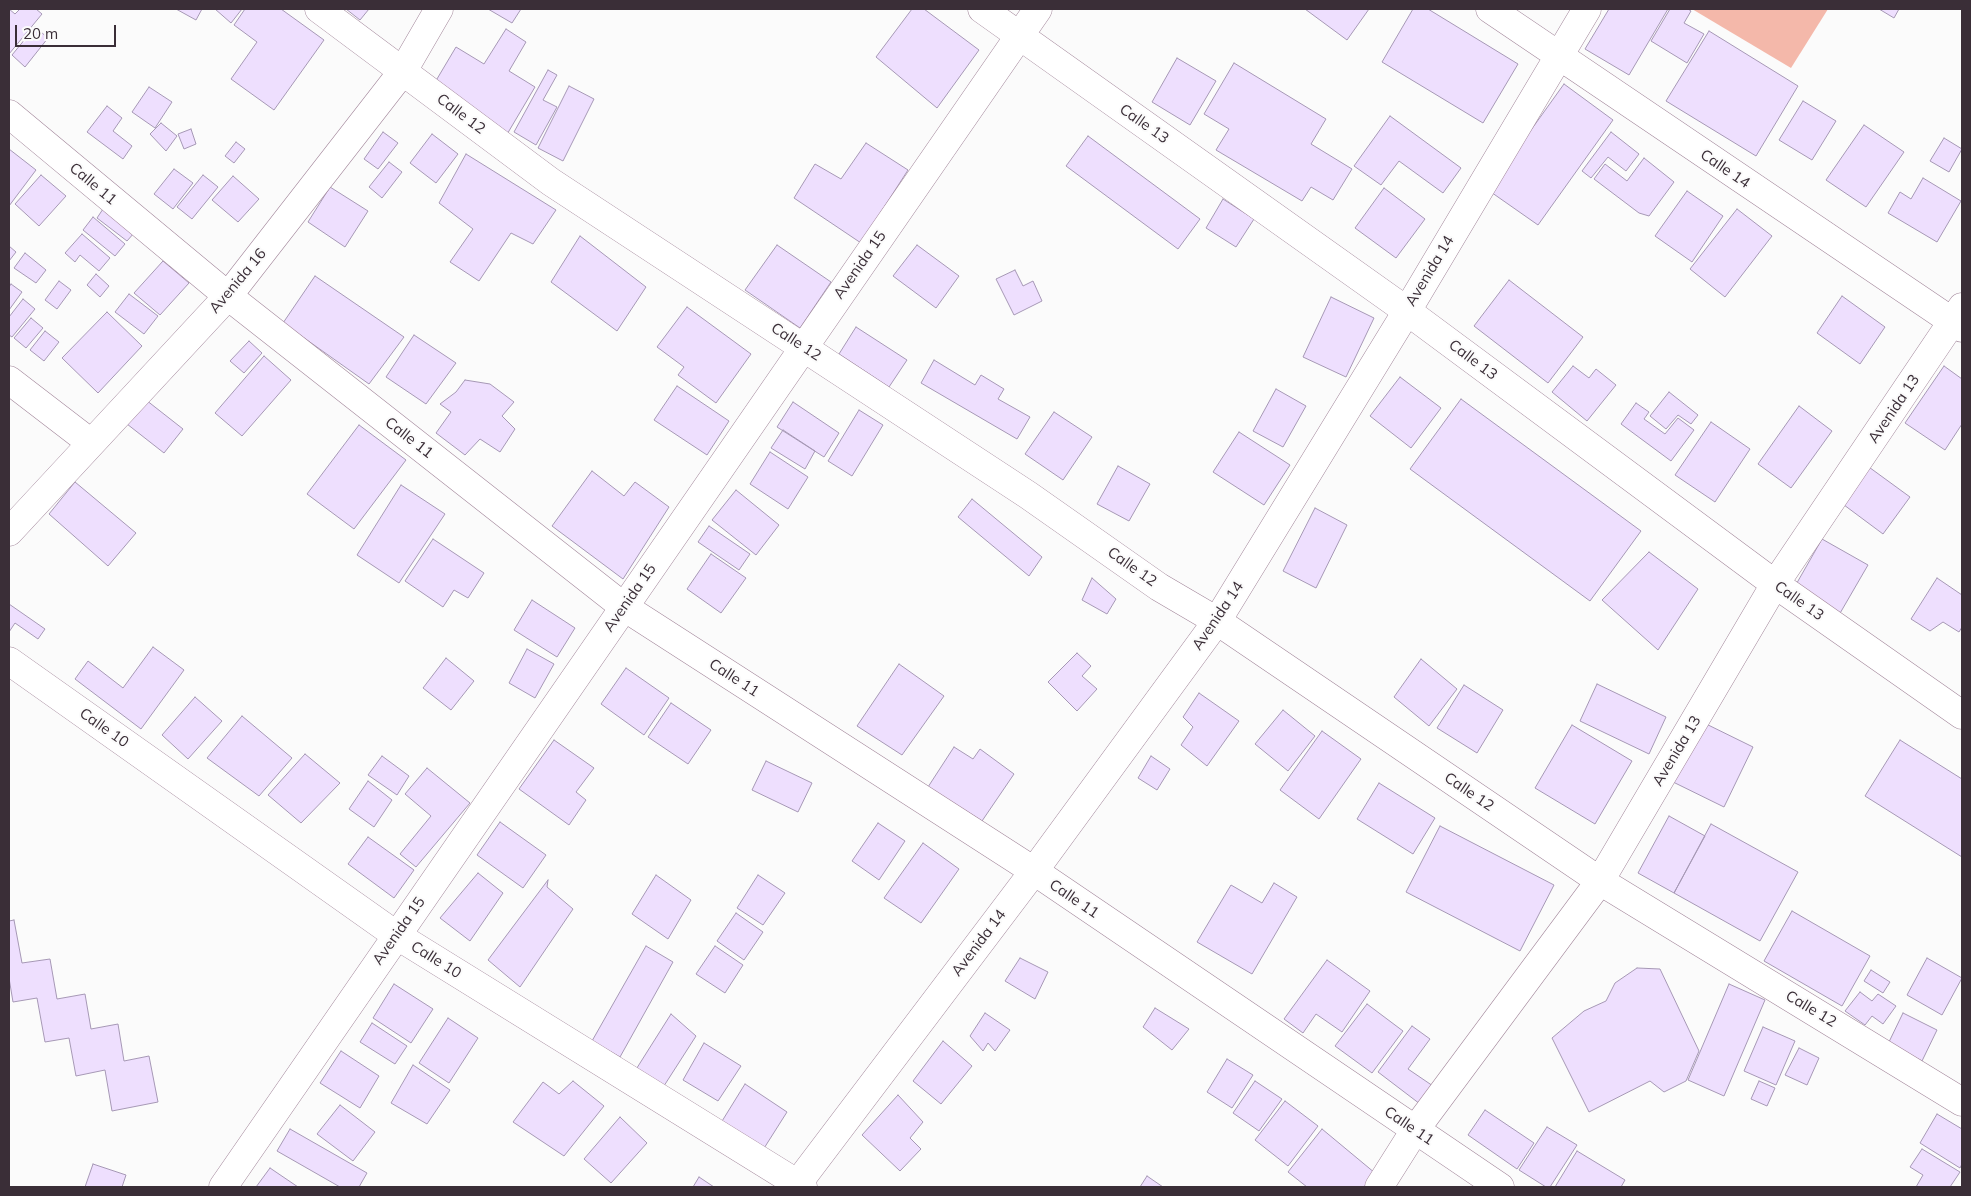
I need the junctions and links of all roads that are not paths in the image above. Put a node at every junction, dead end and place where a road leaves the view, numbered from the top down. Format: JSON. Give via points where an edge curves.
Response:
{"nodes":[{"id":1,"x":319,"y":9,"type":"edge"},
{"id":2,"x":439,"y":9,"type":"edge"},
{"id":3,"x":982,"y":9,"type":"edge"},
{"id":4,"x":1038,"y":9,"type":"edge"},
{"id":5,"x":1490,"y":9,"type":"edge"},
{"id":6,"x":1587,"y":9,"type":"edge"},
{"id":7,"x":1019,"y":35,"type":"junction"},
{"id":8,"x":1558,"y":57,"type":"junction"},
{"id":9,"x":403,"y":71,"type":"junction"},
{"id":10,"x":9,"y":114,"type":"edge"},
{"id":11,"x":228,"y":296,"type":"junction"},
{"id":12,"x":1407,"y":311,"type":"junction"},
{"id":13,"x":1959,"y":319,"type":"edge"},
{"id":14,"x":803,"y":347,"type":"junction"},
{"id":15,"x":9,"y":380,"type":"edge"},
{"id":16,"x":91,"y":443,"type":"junction"},
{"id":17,"x":9,"y":532,"type":"edge"},
{"id":18,"x":1775,"y":584,"type":"junction"},
{"id":19,"x":624,"y":607,"type":"junction"},
{"id":20,"x":1217,"y":621,"type":"junction"},
{"id":21,"x":9,"y":661,"type":"edge"},
{"id":22,"x":1962,"y":715,"type":"edge"},
{"id":23,"x":1034,"y":871,"type":"junction"},
{"id":24,"x":1600,"y":881,"type":"junction"},
{"id":25,"x":396,"y":936,"type":"junction"},
{"id":26,"x":1962,"y":1102,"type":"edge"},
{"id":27,"x":1415,"y":1130,"type":"junction"},
{"id":28,"x":799,"y":1186,"type":"edge"},
{"id":29,"x":223,"y":1187,"type":"edge"},
{"id":30,"x":1379,"y":1187,"type":"edge"},
{"id":31,"x":1500,"y":1187,"type":"edge"}],
"edges":[{"from":1,"to":9,"type":"street","name":"Calle 12"},
{"from":2,"to":9,"type":"street","name":"Avenida 16"},
{"from":3,"to":7,"type":"street","name":"Calle 13"},
{"from":4,"to":7,"type":"street","name":"Avenida 15"},
{"from":5,"to":8,"type":"street","name":"Calle 14"},
{"from":6,"to":8,"type":"street","name":"Avenida 14"},
{"from":7,"to":12,"type":"street","name":"Calle 13"},
{"from":7,"to":14,"type":"street","name":"Avenida 15"},
{"from":8,"to":12,"type":"street","name":"Avenida 14"},
{"from":8,"to":13,"type":"street","name":"Calle 14"},
{"from":9,"to":11,"type":"street","name":"Avenida 16"},
{"from":9,"to":14,"type":"street","name":"Calle 12","via":[[550,182]]},
{"from":10,"to":11,"type":"street","name":"Calle 11"},
{"from":11,"to":16,"type":"street","name":"Avenida 16"},
{"from":11,"to":19,"type":"street","name":"Calle 11"},
{"from":12,"to":18,"type":"street","name":"Calle 13"},
{"from":12,"to":20,"type":"street","name":"Avenida 14"},
{"from":13,"to":18,"type":"street","name":"Avenida 13"},
{"from":14,"to":19,"type":"street","name":"Avenida 15"},
{"from":14,"to":20,"type":"street","name":"Calle 12","via":[[1028,495],[1159,586]]},
{"from":15,"to":16,"type":"street"},
{"from":16,"to":17,"type":"street","name":"Avenida 16"},
{"from":18,"to":22,"type":"street","name":"Calle 13"},
{"from":18,"to":24,"type":"street","name":"Avenida 13"},
{"from":19,"to":23,"type":"street","name":"Calle 11"},
{"from":19,"to":25,"type":"street","name":"Avenida 15"},
{"from":20,"to":23,"type":"street","name":"Avenida 14"},
{"from":20,"to":24,"type":"street","name":"Calle 12"},
{"from":21,"to":25,"type":"street","name":"Calle 10"},
{"from":23,"to":27,"type":"street","name":"Calle 11"},
{"from":23,"to":28,"type":"street","name":"Avenida 14"},
{"from":24,"to":26,"type":"street","name":"Calle 12"},
{"from":24,"to":27,"type":"street","name":"Avenida 13"},
{"from":25,"to":28,"type":"street","name":"Calle 10"},
{"from":25,"to":29,"type":"street","name":"Avenida 15"},
{"from":27,"to":30,"type":"street","name":"Avenida 13"},
{"from":27,"to":31,"type":"street","name":"Calle 11"}]}
